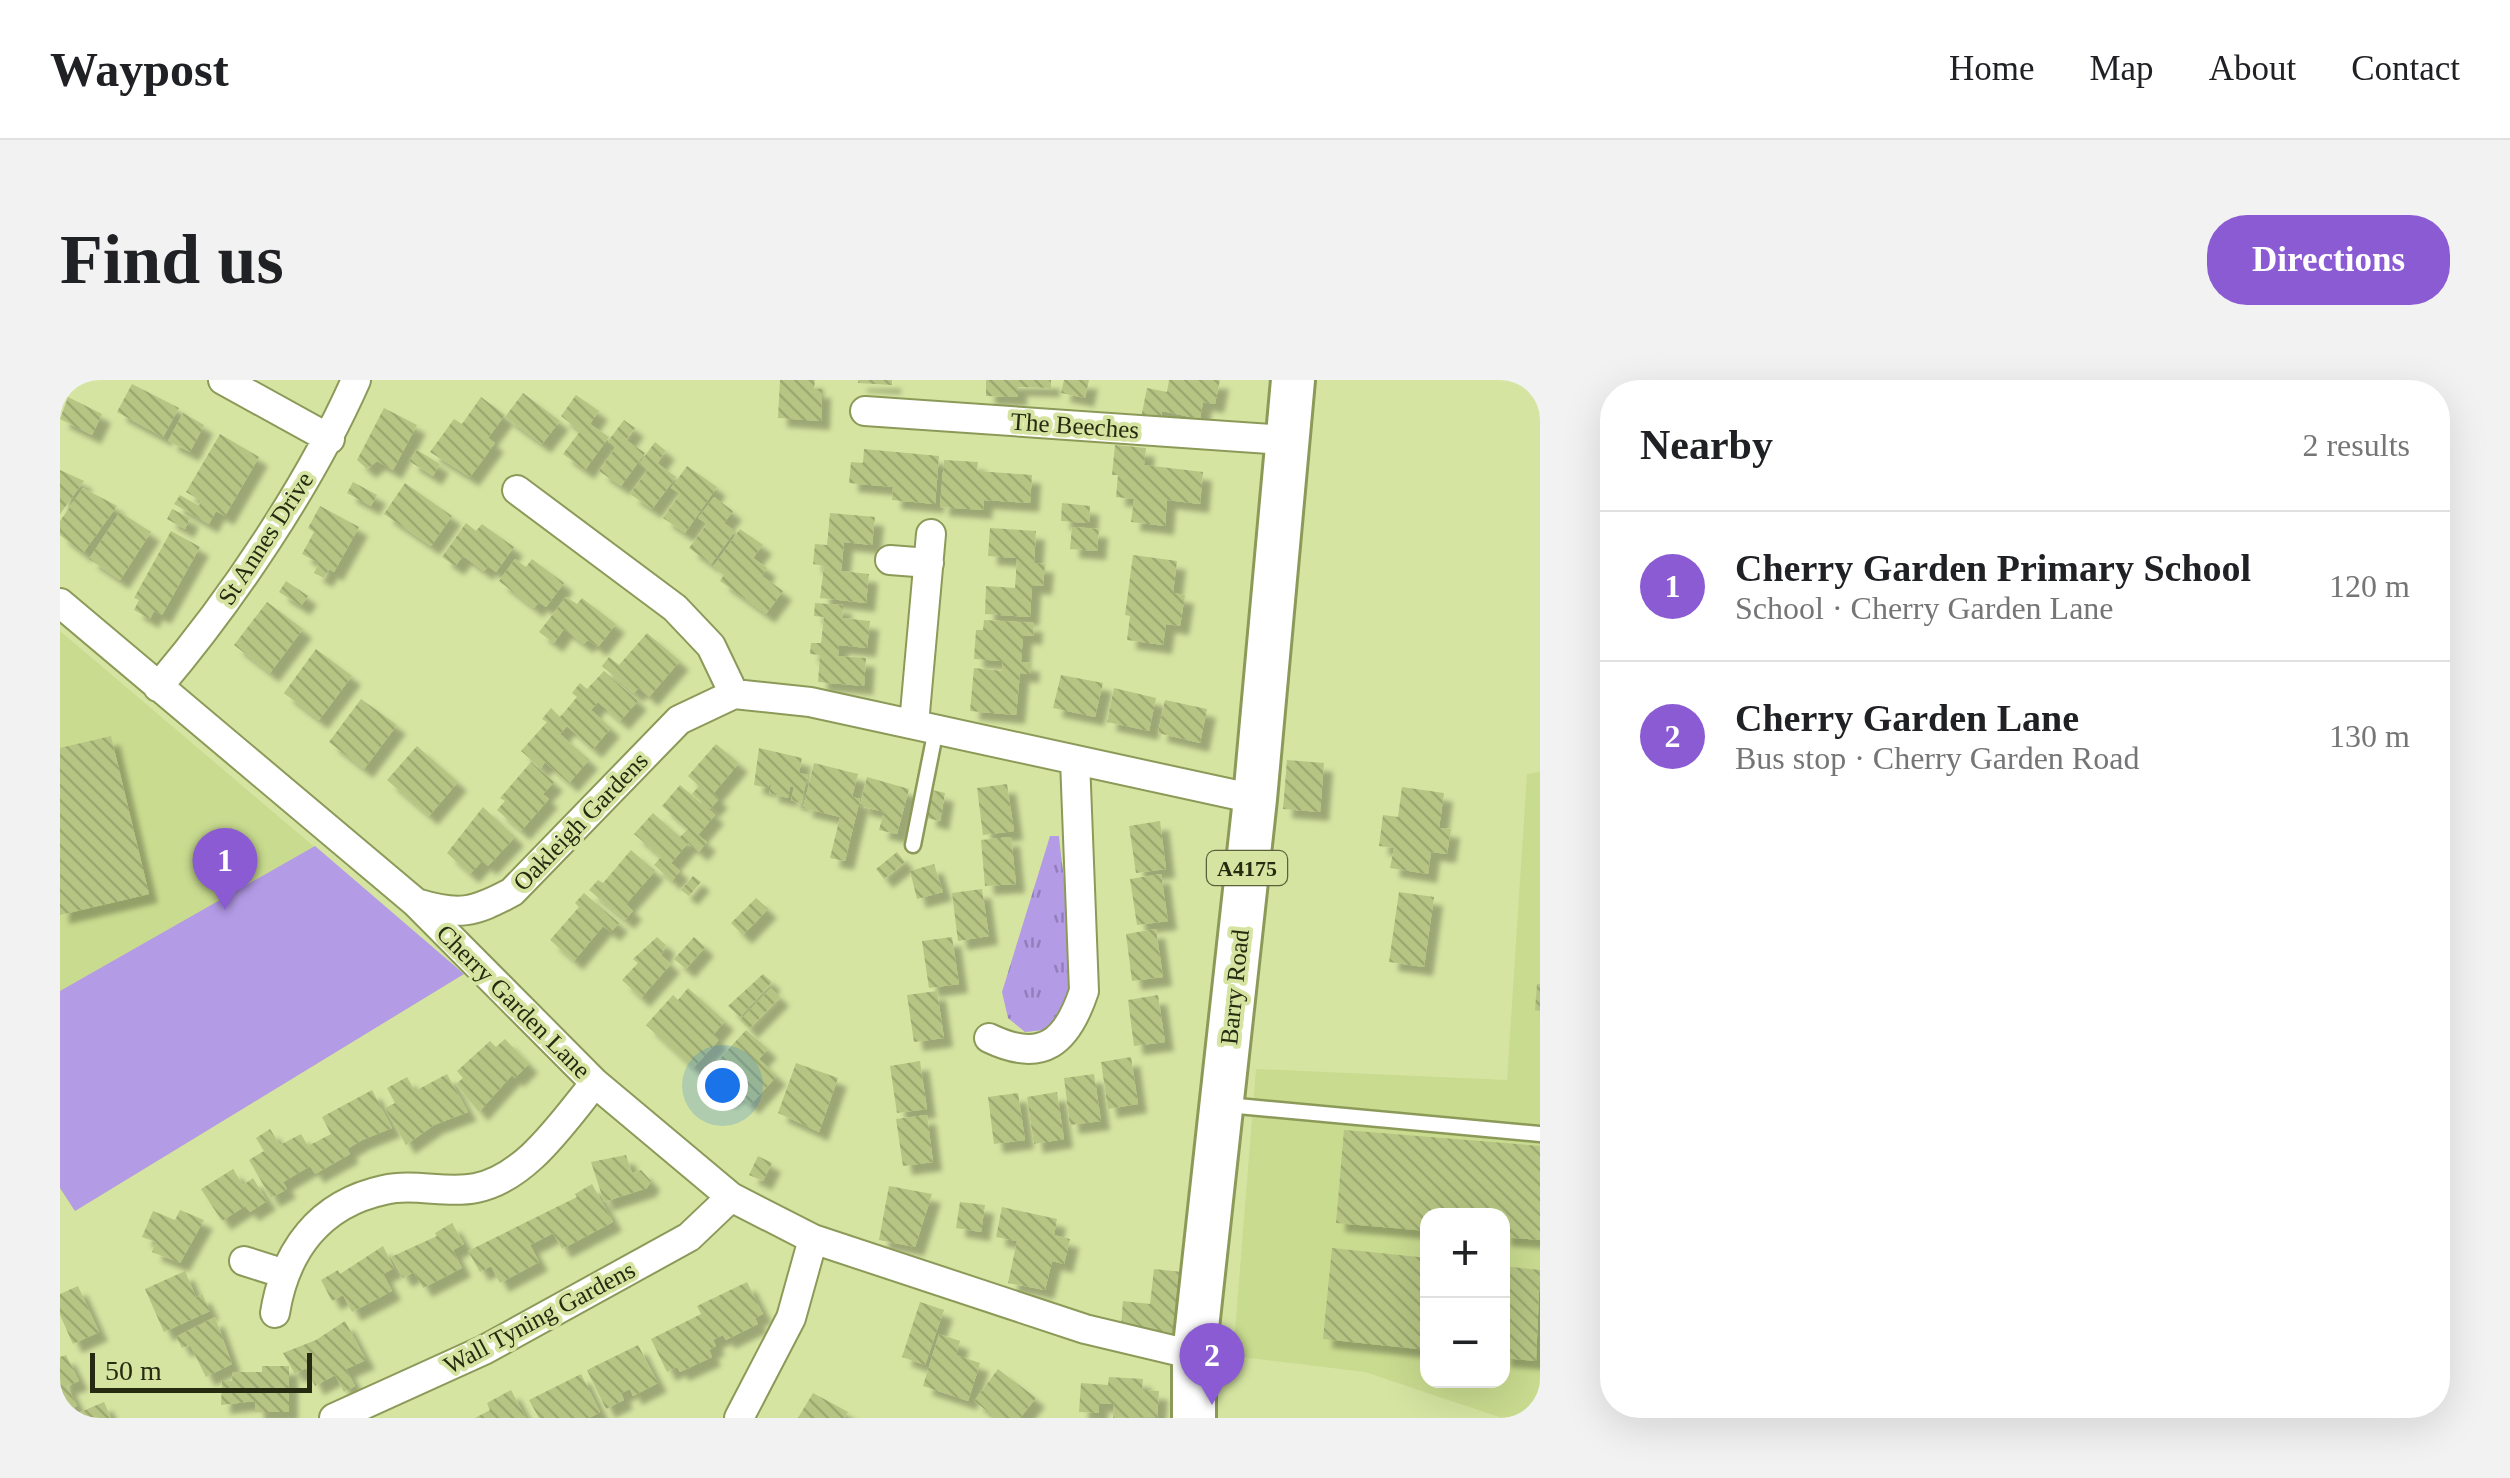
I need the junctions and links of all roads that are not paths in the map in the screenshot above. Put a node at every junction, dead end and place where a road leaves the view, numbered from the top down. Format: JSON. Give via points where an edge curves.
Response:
{"nodes":[{"id":1,"x":224,"y":380,"type":"edge"},
{"id":2,"x":356,"y":380,"type":"edge"},
{"id":3,"x":1293,"y":380,"type":"edge"},
{"id":4,"x":866,"y":411,"type":"dead end"},
{"id":5,"x":330,"y":440,"type":"junction"},
{"id":6,"x":1285,"y":440,"type":"junction"},
{"id":7,"x":517,"y":490,"type":"dead end"},
{"id":8,"x":932,"y":534,"type":"dead end"},
{"id":9,"x":890,"y":560,"type":"dead end"},
{"id":10,"x":929,"y":564,"type":"junction"},
{"id":11,"x":60,"y":603,"type":"edge"},
{"id":12,"x":158,"y":687,"type":"junction"},
{"id":13,"x":734,"y":694,"type":"junction"},
{"id":14,"x":925,"y":726,"type":"junction"},
{"id":15,"x":1075,"y":760,"type":"junction"},
{"id":16,"x":1255,"y":799,"type":"junction"},
{"id":17,"x":913,"y":845,"type":"dead end"},
{"id":18,"x":415,"y":902,"type":"junction"},
{"id":19,"x":990,"y":1038,"type":"dead end"},
{"id":20,"x":595,"y":1083,"type":"junction"},
{"id":21,"x":1222,"y":1104,"type":"junction"},
{"id":22,"x":1540,"y":1134,"type":"edge"},
{"id":23,"x":732,"y":1196,"type":"junction"},
{"id":24,"x":813,"y":1239,"type":"junction"},
{"id":25,"x":244,"y":1261,"type":"dead end"},
{"id":26,"x":282,"y":1273,"type":"junction"},
{"id":27,"x":274,"y":1313,"type":"dead end"},
{"id":28,"x":1194,"y":1355,"type":"junction"},
{"id":29,"x":334,"y":1418,"type":"edge"},
{"id":30,"x":740,"y":1418,"type":"edge"},
{"id":31,"x":1194,"y":1418,"type":"edge"}],
"edges":[{"from":1,"to":5,"type":"street"},
{"from":2,"to":5,"type":"street","name":"St Annes Drive"},
{"from":3,"to":6,"type":"main road","name":"Barry Road","number":"A4175"},
{"from":4,"to":6,"type":"street","name":"The Beeches"},
{"from":5,"to":12,"type":"street","name":"St Annes Drive","via":[[196,642]]},
{"from":6,"to":16,"type":"main road","name":"Barry Road","number":"A4175"},
{"from":7,"to":13,"type":"street","via":[[675,608],[711,646]]},
{"from":8,"to":10,"type":"street"},
{"from":9,"to":10,"type":"street"},
{"from":10,"to":14,"type":"street"},
{"from":11,"to":12,"type":"street","name":"Cherry Garden Lane"},
{"from":12,"to":18,"type":"street","name":"Cherry Garden Lane"},
{"from":13,"to":14,"type":"street"},
{"from":13,"to":18,"type":"street","name":"Oakleigh Gardens","via":[[679,720],[512,892],[480,910],[449,913]]},
{"from":14,"to":15,"type":"street"},
{"from":14,"to":17,"type":"lane"},
{"from":15,"to":16,"type":"street"},
{"from":15,"to":19,"type":"street","via":[[1084,991],[1072,1027],[1042,1050],[1011,1048]]},
{"from":16,"to":21,"type":"main road","name":"Barry Road","number":"A4175"},
{"from":18,"to":20,"type":"street","name":"Cherry Garden Lane"},
{"from":20,"to":23,"type":"street","name":"Cherry Garden Lane"},
{"from":20,"to":26,"type":"street","via":[[512,1172],[477,1188],[384,1190],[336,1210],[303,1238]]},
{"from":21,"to":22,"type":"lane"},
{"from":21,"to":28,"type":"main road","name":"Barry Road","number":"A4175"},
{"from":23,"to":24,"type":"street","name":"Cherry Garden Lane"},
{"from":23,"to":29,"type":"street","name":"Wall Tyning Gardens","via":[[654,1256],[484,1350]]},
{"from":24,"to":28,"type":"street","name":"Cherry Garden Lane","via":[[1085,1329]]},
{"from":24,"to":30,"type":"street","via":[[791,1318]]},
{"from":25,"to":26,"type":"street"},
{"from":26,"to":27,"type":"street"},
{"from":28,"to":31,"type":"main road","number":"A4175"}]}
